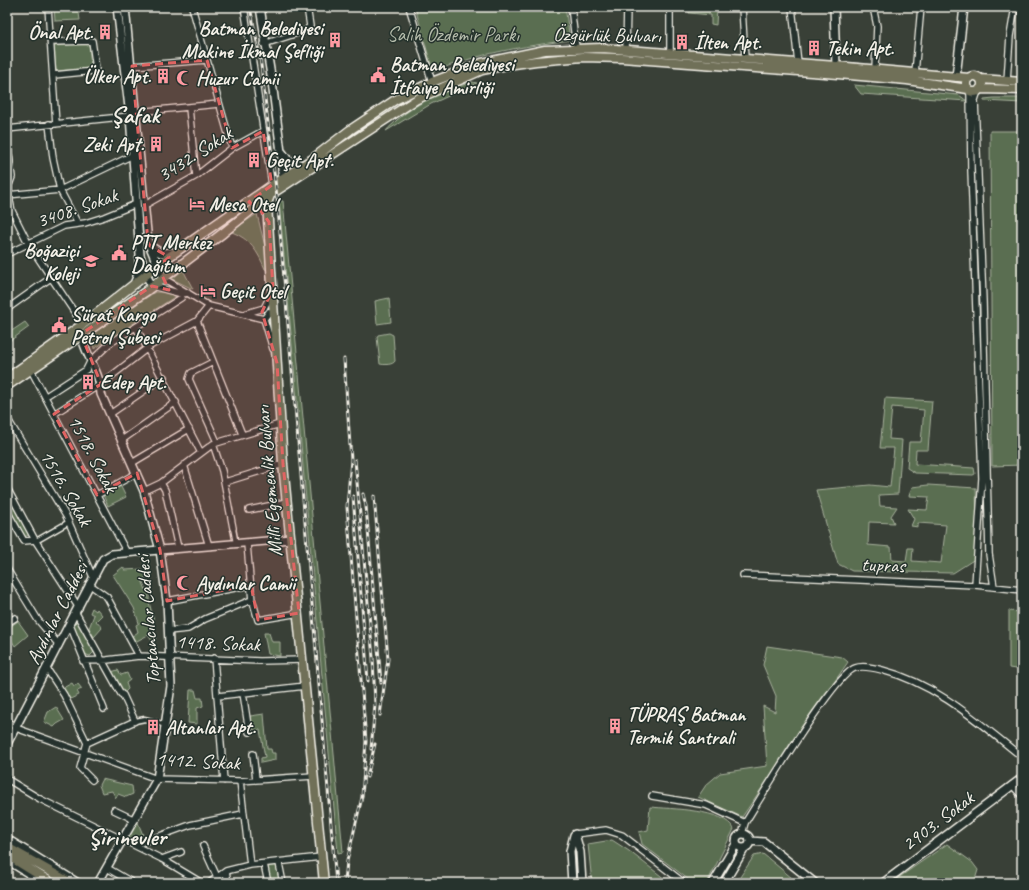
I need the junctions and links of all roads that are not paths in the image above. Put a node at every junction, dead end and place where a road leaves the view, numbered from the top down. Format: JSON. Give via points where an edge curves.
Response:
{"nodes":[{"id":1,"x":48,"y":7,"type":"edge"},
{"id":2,"x":117,"y":7,"type":"edge"},
{"id":3,"x":126,"y":7,"type":"edge"},
{"id":4,"x":192,"y":7,"type":"edge"},
{"id":5,"x":244,"y":7,"type":"edge"},
{"id":6,"x":260,"y":7,"type":"edge"},
{"id":7,"x":307,"y":7,"type":"edge"},
{"id":8,"x":409,"y":7,"type":"edge"},
{"id":9,"x":571,"y":7,"type":"edge"},
{"id":10,"x":626,"y":7,"type":"edge"},
{"id":11,"x":670,"y":7,"type":"edge"},
{"id":12,"x":742,"y":7,"type":"edge"},
{"id":13,"x":792,"y":7,"type":"edge"},
{"id":14,"x":834,"y":7,"type":"edge"},
{"id":15,"x":873,"y":7,"type":"edge"},
{"id":16,"x":921,"y":7,"type":"edge"},
{"id":17,"x":964,"y":7,"type":"edge"},
{"id":18,"x":1016,"y":7,"type":"edge"},
{"id":19,"x":1022,"y":8,"type":"edge"},
{"id":20,"x":51,"y":42,"type":"junction"},
{"id":21,"x":264,"y":44,"type":"junction"},
{"id":22,"x":576,"y":48,"type":"junction"},
{"id":23,"x":626,"y":50,"type":"junction"},
{"id":24,"x":670,"y":53,"type":"junction"},
{"id":25,"x":745,"y":59,"type":"junction"},
{"id":26,"x":207,"y":60,"type":"junction"},
{"id":27,"x":798,"y":63,"type":"junction"},
{"id":28,"x":132,"y":66,"type":"junction"},
{"id":29,"x":836,"y":66,"type":"junction"},
{"id":30,"x":875,"y":69,"type":"junction"},
{"id":31,"x":915,"y":73,"type":"junction"},
{"id":32,"x":54,"y":75,"type":"junction"},
{"id":33,"x":956,"y":77,"type":"junction"},
{"id":34,"x":969,"y":78,"type":"junction"},
{"id":35,"x":981,"y":79,"type":"junction"},
{"id":36,"x":1007,"y":81,"type":"junction"},
{"id":37,"x":432,"y":82,"type":"junction"},
{"id":38,"x":1022,"y":82,"type":"edge"},
{"id":39,"x":974,"y":90,"type":"junction"},
{"id":40,"x":1022,"y":90,"type":"edge"},
{"id":41,"x":218,"y":104,"type":"junction"},
{"id":42,"x":189,"y":108,"type":"junction"},
{"id":43,"x":137,"y":112,"type":"junction"},
{"id":44,"x":130,"y":116,"type":"junction"},
{"id":45,"x":370,"y":116,"type":"junction"},
{"id":46,"x":49,"y":124,"type":"junction"},
{"id":47,"x":56,"y":124,"type":"junction"},
{"id":48,"x":376,"y":127,"type":"junction"},
{"id":49,"x":7,"y":129,"type":"edge"},
{"id":50,"x":263,"y":131,"type":"junction"},
{"id":51,"x":7,"y":138,"type":"edge"},
{"id":52,"x":232,"y":148,"type":"junction"},
{"id":53,"x":281,"y":150,"type":"junction"},
{"id":54,"x":133,"y":155,"type":"junction"},
{"id":55,"x":302,"y":165,"type":"junction"},
{"id":56,"x":196,"y":176,"type":"junction"},
{"id":57,"x":282,"y":178,"type":"junction"},
{"id":58,"x":8,"y":185,"type":"edge"},
{"id":59,"x":272,"y":185,"type":"junction"},
{"id":60,"x":60,"y":190,"type":"junction"},
{"id":61,"x":8,"y":195,"type":"edge"},
{"id":62,"x":270,"y":195,"type":"junction"},
{"id":63,"x":136,"y":204,"type":"junction"},
{"id":64,"x":145,"y":205,"type":"junction"},
{"id":65,"x":244,"y":205,"type":"junction"},
{"id":66,"x":255,"y":206,"type":"junction"},
{"id":67,"x":269,"y":222,"type":"junction"},
{"id":68,"x":78,"y":224,"type":"junction"},
{"id":69,"x":28,"y":242,"type":"junction"},
{"id":70,"x":150,"y":246,"type":"junction"},
{"id":71,"x":177,"y":251,"type":"junction"},
{"id":72,"x":7,"y":254,"type":"edge"},
{"id":73,"x":140,"y":255,"type":"junction"},
{"id":74,"x":158,"y":267,"type":"junction"},
{"id":75,"x":146,"y":275,"type":"junction"},
{"id":76,"x":52,"y":277,"type":"junction"},
{"id":77,"x":163,"y":278,"type":"junction"},
{"id":78,"x":134,"y":284,"type":"junction"},
{"id":79,"x":152,"y":286,"type":"junction"},
{"id":80,"x":273,"y":289,"type":"junction"},
{"id":81,"x":188,"y":293,"type":"junction"},
{"id":82,"x":181,"y":298,"type":"dead end"},
{"id":83,"x":209,"y":306,"type":"junction"},
{"id":84,"x":7,"y":309,"type":"edge"},
{"id":85,"x":245,"y":314,"type":"junction"},
{"id":86,"x":275,"y":316,"type":"junction"},
{"id":87,"x":264,"y":319,"type":"junction"},
{"id":88,"x":197,"y":321,"type":"junction"},
{"id":89,"x":83,"y":325,"type":"junction"},
{"id":90,"x":136,"y":327,"type":"junction"},
{"id":91,"x":81,"y":334,"type":"junction"},
{"id":92,"x":148,"y":348,"type":"junction"},
{"id":93,"x":90,"y":362,"type":"junction"},
{"id":94,"x":213,"y":362,"type":"junction"},
{"id":95,"x":277,"y":363,"type":"junction"},
{"id":96,"x":31,"y":370,"type":"junction"},
{"id":97,"x":164,"y":377,"type":"junction"},
{"id":98,"x":7,"y":378,"type":"edge"},
{"id":99,"x":101,"y":384,"type":"junction"},
{"id":100,"x":7,"y":386,"type":"edge"},
{"id":101,"x":46,"y":396,"type":"junction"},
{"id":102,"x":176,"y":402,"type":"junction"},
{"id":103,"x":54,"y":414,"type":"junction"},
{"id":104,"x":110,"y":414,"type":"junction"},
{"id":105,"x":7,"y":418,"type":"edge"},
{"id":106,"x":280,"y":424,"type":"junction"},
{"id":107,"x":189,"y":429,"type":"junction"},
{"id":108,"x":242,"y":434,"type":"junction"},
{"id":109,"x":122,"y":440,"type":"junction"},
{"id":110,"x":215,"y":443,"type":"junction"},
{"id":111,"x":201,"y":453,"type":"junction"},
{"id":112,"x":132,"y":463,"type":"junction"},
{"id":113,"x":283,"y":464,"type":"junction"},
{"id":114,"x":184,"y":465,"type":"junction"},
{"id":115,"x":137,"y":473,"type":"junction"},
{"id":116,"x":225,"y":482,"type":"junction"},
{"id":117,"x":161,"y":483,"type":"junction"},
{"id":118,"x":7,"y":488,"type":"edge"},
{"id":119,"x":144,"y":491,"type":"junction"},
{"id":120,"x":97,"y":495,"type":"junction"},
{"id":121,"x":287,"y":502,"type":"junction"},
{"id":122,"x":249,"y":510,"type":"dead end"},
{"id":123,"x":7,"y":511,"type":"edge"},
{"id":124,"x":69,"y":522,"type":"junction"},
{"id":125,"x":233,"y":528,"type":"joint"},
{"id":126,"x":291,"y":539,"type":"junction"},
{"id":127,"x":36,"y":540,"type":"junction"},
{"id":128,"x":237,"y":544,"type":"junction"},
{"id":129,"x":247,"y":544,"type":"junction"},
{"id":130,"x":209,"y":546,"type":"junction"},
{"id":131,"x":178,"y":548,"type":"junction"},
{"id":132,"x":160,"y":550,"type":"junction"},
{"id":133,"x":127,"y":553,"type":"junction"},
{"id":134,"x":7,"y":569,"type":"edge"},
{"id":135,"x":743,"y":575,"type":"dead end"},
{"id":136,"x":92,"y":577,"type":"junction"},
{"id":137,"x":89,"y":584,"type":"junction"},
{"id":138,"x":251,"y":584,"type":"junction"},
{"id":139,"x":975,"y":585,"type":"junction"},
{"id":140,"x":994,"y":587,"type":"junction"},
{"id":141,"x":1022,"y":590,"type":"edge"},
{"id":142,"x":167,"y":601,"type":"junction"},
{"id":143,"x":252,"y":601,"type":"junction"},
{"id":144,"x":77,"y":610,"type":"junction"},
{"id":145,"x":299,"y":613,"type":"junction"},
{"id":146,"x":15,"y":618,"type":"dead end"},
{"id":147,"x":7,"y":623,"type":"edge"},
{"id":148,"x":70,"y":625,"type":"junction"},
{"id":149,"x":168,"y":631,"type":"junction"},
{"id":150,"x":59,"y":645,"type":"junction"},
{"id":151,"x":139,"y":656,"type":"junction"},
{"id":152,"x":170,"y":656,"type":"junction"},
{"id":153,"x":214,"y":658,"type":"junction"},
{"id":154,"x":304,"y":660,"type":"junction"},
{"id":155,"x":83,"y":661,"type":"junction"},
{"id":156,"x":102,"y":661,"type":"junction"},
{"id":157,"x":47,"y":669,"type":"junction"},
{"id":158,"x":305,"y":686,"type":"junction"},
{"id":159,"x":243,"y":693,"type":"junction"},
{"id":160,"x":218,"y":696,"type":"junction"},
{"id":161,"x":104,"y":710,"type":"dead end"},
{"id":162,"x":7,"y":720,"type":"edge"},
{"id":163,"x":135,"y":722,"type":"junction"},
{"id":164,"x":166,"y":725,"type":"junction"},
{"id":165,"x":16,"y":728,"type":"junction"},
{"id":166,"x":250,"y":732,"type":"dead end"},
{"id":167,"x":87,"y":743,"type":"junction"},
{"id":168,"x":7,"y":744,"type":"edge"},
{"id":169,"x":85,"y":753,"type":"junction"},
{"id":170,"x":253,"y":754,"type":"dead end"},
{"id":171,"x":1022,"y":757,"type":"edge"},
{"id":172,"x":313,"y":776,"type":"junction"},
{"id":173,"x":1022,"y":778,"type":"edge"},
{"id":174,"x":7,"y":779,"type":"edge"},
{"id":175,"x":157,"y":779,"type":"junction"},
{"id":176,"x":256,"y":779,"type":"junction"},
{"id":177,"x":92,"y":780,"type":"dead end"},
{"id":178,"x":224,"y":781,"type":"junction"},
{"id":179,"x":240,"y":781,"type":"junction"},
{"id":180,"x":1012,"y":785,"type":"junction"},
{"id":181,"x":652,"y":796,"type":"dead end"},
{"id":182,"x":1022,"y":796,"type":"edge"},
{"id":183,"x":114,"y":810,"type":"dead end"},
{"id":184,"x":243,"y":814,"type":"junction"},
{"id":185,"x":135,"y":820,"type":"junction"},
{"id":186,"x":745,"y":823,"type":"junction"},
{"id":187,"x":574,"y":834,"type":"junction"},
{"id":188,"x":742,"y":834,"type":"junction"},
{"id":189,"x":7,"y":839,"type":"edge"},
{"id":190,"x":124,"y":839,"type":"junction"},
{"id":191,"x":750,"y":841,"type":"junction"},
{"id":192,"x":736,"y":844,"type":"junction"},
{"id":193,"x":135,"y":845,"type":"junction"},
{"id":194,"x":203,"y":846,"type":"dead end"},
{"id":195,"x":7,"y":847,"type":"edge"},
{"id":196,"x":745,"y":848,"type":"junction"},
{"id":197,"x":181,"y":852,"type":"dead end"},
{"id":198,"x":7,"y":855,"type":"edge"},
{"id":199,"x":321,"y":857,"type":"junction"},
{"id":200,"x":162,"y":859,"type":"junction"},
{"id":201,"x":7,"y":860,"type":"edge"},
{"id":202,"x":279,"y":863,"type":"junction"},
{"id":203,"x":264,"y":864,"type":"junction"},
{"id":204,"x":250,"y":865,"type":"junction"},
{"id":205,"x":107,"y":868,"type":"junction"},
{"id":206,"x":226,"y":871,"type":"junction"},
{"id":207,"x":217,"y":877,"type":"junction"},
{"id":208,"x":100,"y":881,"type":"edge"},
{"id":209,"x":44,"y":883,"type":"edge"},
{"id":210,"x":52,"y":883,"type":"edge"},
{"id":211,"x":71,"y":883,"type":"edge"},
{"id":212,"x":78,"y":883,"type":"edge"},
{"id":213,"x":133,"y":883,"type":"edge"},
{"id":214,"x":202,"y":883,"type":"edge"},
{"id":215,"x":209,"y":883,"type":"edge"},
{"id":216,"x":228,"y":883,"type":"edge"},
{"id":217,"x":268,"y":883,"type":"edge"},
{"id":218,"x":284,"y":883,"type":"edge"},
{"id":219,"x":324,"y":883,"type":"edge"},
{"id":220,"x":572,"y":883,"type":"edge"},
{"id":221,"x":582,"y":883,"type":"edge"},
{"id":222,"x":684,"y":883,"type":"edge"},
{"id":223,"x":713,"y":883,"type":"edge"},
{"id":224,"x":724,"y":883,"type":"edge"},
{"id":225,"x":815,"y":883,"type":"edge"},
{"id":226,"x":883,"y":883,"type":"edge"}],
"edges":[{"from":1,"to":20,"type":"street"},
{"from":2,"to":44,"type":"street"},
{"from":3,"to":28,"type":"street"},
{"from":4,"to":26,"type":"street"},
{"from":5,"to":50,"type":"street"},
{"from":6,"to":21,"type":"street"},
{"from":7,"to":21,"type":"street","via":[[310,26],[307,30]]},
{"from":8,"to":37,"type":"street"},
{"from":9,"to":22,"type":"street"},
{"from":10,"to":23,"type":"street"},
{"from":11,"to":24,"type":"street"},
{"from":12,"to":25,"type":"street"},
{"from":13,"to":27,"type":"street"},
{"from":14,"to":29,"type":"street"},
{"from":15,"to":30,"type":"street","via":[[877,26]]},
{"from":16,"to":31,"type":"street"},
{"from":17,"to":33,"type":"street"},
{"from":18,"to":19,"type":"street"},
{"from":18,"to":36,"type":"street","via":[[1010,36]]},
{"from":20,"to":32,"type":"street"},
{"from":20,"to":32,"type":"street","via":[[92,41],[96,68],[94,71]]},
{"from":21,"to":53,"type":"street"},
{"from":22,"to":23,"type":"main road","name":"Özgürlük Bulvarı"},
{"from":22,"to":37,"type":"main road","name":"Özgürlük Bulvarı","via":[[545,50],[482,63]]},
{"from":23,"to":24,"type":"main road","name":"Özgürlük Bulvarı"},
{"from":24,"to":25,"type":"main road","name":"Özgürlük Bulvarı"},
{"from":25,"to":27,"type":"main road","name":"Özgürlük Bulvarı"},
{"from":26,"to":28,"type":"street"},
{"from":26,"to":41,"type":"street"},
{"from":27,"to":29,"type":"main road","name":"Özgürlük Bulvarı"},
{"from":28,"to":43,"type":"street"},
{"from":29,"to":30,"type":"main road","name":"Özgürlük Bulvarı"},
{"from":30,"to":31,"type":"main road","name":"Özgürlük Bulvarı"},
{"from":31,"to":33,"type":"main road","name":"Özgürlük Bulvarı"},
{"from":32,"to":47,"type":"street"},
{"from":33,"to":34,"type":"main road","name":"Özgürlük Bulvarı"},
{"from":34,"to":35,"type":"main road","via":[[976,76]]},
{"from":34,"to":39,"type":"main road","via":[[966,85]]},
{"from":35,"to":36,"type":"main road"},
{"from":35,"to":39,"type":"main road","via":[[982,83]]},
{"from":36,"to":38,"type":"main road"},
{"from":37,"to":45,"type":"main road","name":"Özgürlük Bulvarı","via":[[395,100]]},
{"from":39,"to":40,"type":"main road","name":"Özgürlük Bulvarı"},
{"from":39,"to":48,"type":"main road","name":"Özgürlük Bulvarı","via":[[907,80],[838,74],[583,57],[482,70],[417,99]]},
{"from":39,"to":139,"type":"street","via":[[970,170],[982,478]]},
{"from":39,"to":140,"type":"street","via":[[983,301],[989,554]]},
{"from":41,"to":42,"type":"street"},
{"from":41,"to":52,"type":"street"},
{"from":42,"to":43,"type":"street"},
{"from":42,"to":56,"type":"street"},
{"from":43,"to":64,"type":"street"},
{"from":44,"to":47,"type":"street"},
{"from":44,"to":54,"type":"street"},
{"from":45,"to":48,"type":"street"},
{"from":45,"to":55,"type":"main road","name":"Özgürlük Bulvarı"},
{"from":46,"to":47,"type":"street"},
{"from":46,"to":49,"type":"street"},
{"from":46,"to":60,"type":"street"},
{"from":48,"to":62,"type":"main road","name":"Özgürlük Bulvarı"},
{"from":50,"to":52,"type":"street","name":"3432. Sokak"},
{"from":50,"to":59,"type":"street"},
{"from":51,"to":58,"type":"street","via":[[12,177]]},
{"from":52,"to":56,"type":"street","name":"3432. Sokak"},
{"from":53,"to":55,"type":"street","via":[[288,160]]},
{"from":53,"to":57,"type":"street"},
{"from":54,"to":60,"type":"street"},
{"from":54,"to":63,"type":"street"},
{"from":55,"to":57,"type":"main road","name":"Özgürlük Bulvarı"},
{"from":56,"to":64,"type":"street","name":"3432. Sokak"},
{"from":57,"to":59,"type":"main road","name":"Özgürlük Bulvarı"},
{"from":58,"to":61,"type":"street"},
{"from":59,"to":65,"type":"main road","name":"Özgürlük Bulvarı"},
{"from":60,"to":61,"type":"street"},
{"from":60,"to":68,"type":"street"},
{"from":61,"to":69,"type":"street","via":[[12,211]]},
{"from":62,"to":66,"type":"main road","name":"Özgürlük Bulvarı"},
{"from":62,"to":67,"type":"main road","name":"Millî Egemenlik Bulvarı","via":[[267,204]]},
{"from":63,"to":68,"type":"street","name":"3408. Sokak"},
{"from":63,"to":73,"type":"street"},
{"from":64,"to":70,"type":"street"},
{"from":65,"to":66,"type":"main road"},
{"from":65,"to":71,"type":"main road","name":"Özgürlük Bulvarı"},
{"from":66,"to":67,"type":"main road"},
{"from":66,"to":77,"type":"main road","name":"Özgürlük Bulvarı"},
{"from":67,"to":80,"type":"main road","name":"Millî Egemenlik Bulvarı"},
{"from":68,"to":69,"type":"street","name":"3408. Sokak","via":[[64,226]]},
{"from":69,"to":72,"type":"street","name":"3408. Sokak"},
{"from":69,"to":76,"type":"street"},
{"from":70,"to":71,"type":"street","via":[[161,253]]},
{"from":70,"to":74,"type":"street"},
{"from":71,"to":74,"type":"main road","name":"Özgürlük Bulvarı"},
{"from":73,"to":75,"type":"street"},
{"from":73,"to":78,"type":"street","via":[[139,272]]},
{"from":74,"to":75,"type":"main road","name":"Özgürlük Bulvarı"},
{"from":74,"to":77,"type":"street"},
{"from":75,"to":78,"type":"main road","name":"Özgürlük Bulvarı"},
{"from":75,"to":79,"type":"street"},
{"from":76,"to":84,"type":"street"},
{"from":76,"to":89,"type":"street"},
{"from":77,"to":79,"type":"main road","name":"Özgürlük Bulvarı"},
{"from":77,"to":81,"type":"street"},
{"from":78,"to":89,"type":"main road","name":"Özgürlük Bulvarı"},
{"from":79,"to":81,"type":"street","via":[[182,294]]},
{"from":79,"to":91,"type":"main road","name":"Özgürlük Bulvarı"},
{"from":80,"to":85,"type":"street","via":[[264,308]]},
{"from":80,"to":86,"type":"main road","name":"Millî Egemenlik Bulvarı"},
{"from":81,"to":83,"type":"street"},
{"from":82,"to":90,"type":"street"},
{"from":83,"to":85,"type":"street"},
{"from":83,"to":88,"type":"street"},
{"from":85,"to":87,"type":"street"},
{"from":86,"to":87,"type":"street","via":[[269,312]]},
{"from":86,"to":95,"type":"main road","name":"Millî Egemenlik Bulvarı"},
{"from":87,"to":95,"type":"street"},
{"from":88,"to":92,"type":"street"},
{"from":88,"to":94,"type":"street"},
{"from":89,"to":98,"type":"main road","name":"Özgürlük Bulvarı"},
{"from":90,"to":92,"type":"street"},
{"from":90,"to":93,"type":"street","via":[[110,344]]},
{"from":91,"to":93,"type":"street","name":"Toptancılar Caddesi"},
{"from":91,"to":96,"type":"main road","name":"Özgürlük Bulvarı"},
{"from":92,"to":97,"type":"street"},
{"from":92,"to":99,"type":"street"},
{"from":93,"to":99,"type":"street","name":"Toptancılar Caddesi"},
{"from":93,"to":101,"type":"street","via":[[86,370]]},
{"from":94,"to":108,"type":"street"},
{"from":94,"to":110,"type":"street","via":[[191,373],[189,379]]},
{"from":95,"to":106,"type":"main road","name":"Millî Egemenlik Bulvarı"},
{"from":96,"to":100,"type":"main road","name":"Özgürlük Bulvarı"},
{"from":96,"to":101,"type":"street","name":"1518. Sokak"},
{"from":97,"to":102,"type":"street"},
{"from":97,"to":104,"type":"street"},
{"from":99,"to":103,"type":"street"},
{"from":99,"to":104,"type":"street","name":"Toptancılar Caddesi","via":[[101,394]]},
{"from":101,"to":103,"type":"street","name":"1518. Sokak"},
{"from":102,"to":107,"type":"street"},
{"from":102,"to":109,"type":"street"},
{"from":103,"to":120,"type":"street","name":"1518. Sokak"},
{"from":104,"to":109,"type":"street","name":"Toptancılar Caddesi"},
{"from":105,"to":124,"type":"street","name":"1516. Sokak"},
{"from":106,"to":108,"type":"street"},
{"from":106,"to":113,"type":"main road","name":"Millî Egemenlik Bulvarı"},
{"from":107,"to":111,"type":"street"},
{"from":107,"to":112,"type":"street"},
{"from":108,"to":110,"type":"street"},
{"from":109,"to":112,"type":"street","name":"Toptancılar Caddesi"},
{"from":110,"to":111,"type":"street"},
{"from":110,"to":116,"type":"street"},
{"from":111,"to":114,"type":"street"},
{"from":112,"to":115,"type":"street","name":"Toptancılar Caddesi"},
{"from":113,"to":116,"type":"street"},
{"from":113,"to":121,"type":"main road","name":"Millî Egemenlik Bulvarı"},
{"from":114,"to":117,"type":"street"},
{"from":114,"to":130,"type":"street"},
{"from":115,"to":119,"type":"street","name":"Toptancılar Caddesi"},
{"from":115,"to":120,"type":"street"},
{"from":116,"to":125,"type":"street"},
{"from":117,"to":119,"type":"street"},
{"from":117,"to":131,"type":"street","via":[[165,490]]},
{"from":118,"to":127,"type":"street"},
{"from":119,"to":132,"type":"street","name":"Toptancılar Caddesi"},
{"from":120,"to":133,"type":"street","name":"1518. Sokak"},
{"from":121,"to":122,"type":"street"},
{"from":121,"to":126,"type":"main road","name":"Millî Egemenlik Bulvarı"},
{"from":123,"to":127,"type":"street","via":[[24,541]]},
{"from":124,"to":127,"type":"street"},
{"from":124,"to":136,"type":"street","name":"1516. Sokak"},
{"from":125,"to":128,"type":"street"},
{"from":126,"to":129,"type":"street","name":"Aydınlar Caddesi"},
{"from":126,"to":145,"type":"main road","name":"Millî Egemenlik Bulvarı"},
{"from":127,"to":144,"type":"street"},
{"from":128,"to":129,"type":"street","name":"Aydınlar Caddesi"},
{"from":128,"to":130,"type":"street","name":"Aydınlar Caddesi"},
{"from":129,"to":138,"type":"street"},
{"from":130,"to":131,"type":"street","name":"Aydınlar Caddesi"},
{"from":131,"to":132,"type":"street","name":"Aydınlar Caddesi"},
{"from":132,"to":133,"type":"street","name":"Aydınlar Caddesi"},
{"from":132,"to":142,"type":"street","name":"Toptancılar Caddesi"},
{"from":133,"to":136,"type":"street","name":"Aydınlar Caddesi","via":[[112,554],[103,559]]},
{"from":134,"to":150,"type":"street","via":[[38,620]]},
{"from":135,"to":139,"type":"street","name":"tupras"},
{"from":136,"to":137,"type":"street","name":"Aydınlar Caddesi"},
{"from":137,"to":144,"type":"street","name":"Aydınlar Caddesi"},
{"from":137,"to":151,"type":"street","via":[[107,597]]},
{"from":138,"to":142,"type":"street"},
{"from":138,"to":143,"type":"street"},
{"from":139,"to":140,"type":"street","name":"tupras"},
{"from":140,"to":141,"type":"street","name":"tupras"},
{"from":142,"to":149,"type":"street","name":"Toptancılar Caddesi"},
{"from":143,"to":145,"type":"street","via":[[258,620]]},
{"from":143,"to":149,"type":"street","via":[[205,619],[188,629]]},
{"from":144,"to":148,"type":"street","name":"Aydınlar Caddesi"},
{"from":144,"to":156,"type":"street"},
{"from":145,"to":154,"type":"main road","name":"Millî Egemenlik Bulvarı"},
{"from":146,"to":147,"type":"street"},
{"from":148,"to":150,"type":"street","name":"Aydınlar Caddesi"},
{"from":148,"to":155,"type":"street"},
{"from":149,"to":152,"type":"street","name":"Toptancılar Caddesi"},
{"from":150,"to":157,"type":"street","name":"Aydınlar Caddesi"},
{"from":151,"to":152,"type":"street","name":"1418. Sokak"},
{"from":151,"to":156,"type":"street","name":"1418. Sokak"},
{"from":152,"to":153,"type":"street","name":"1418. Sokak"},
{"from":152,"to":164,"type":"street","name":"Toptancılar Caddesi","via":[[171,686]]},
{"from":153,"to":154,"type":"street","name":"1418. Sokak"},
{"from":153,"to":160,"type":"street"},
{"from":154,"to":158,"type":"main road","name":"Millî Egemenlik Bulvarı"},
{"from":155,"to":156,"type":"street","name":"1418. Sokak"},
{"from":155,"to":161,"type":"street"},
{"from":156,"to":163,"type":"street","via":[[124,695]]},
{"from":157,"to":165,"type":"street","name":"Aydınlar Caddesi"},
{"from":157,"to":167,"type":"street","via":[[64,695]]},
{"from":158,"to":159,"type":"street"},
{"from":158,"to":172,"type":"main road","name":"Millî Egemenlik Bulvarı"},
{"from":159,"to":160,"type":"street"},
{"from":159,"to":166,"type":"street"},
{"from":160,"to":178,"type":"street"},
{"from":162,"to":165,"type":"street"},
{"from":163,"to":164,"type":"street","via":[[145,719]]},
{"from":163,"to":167,"type":"street"},
{"from":164,"to":175,"type":"street","name":"Toptancılar Caddesi"},
{"from":165,"to":168,"type":"street","name":"Aydınlar Caddesi"},
{"from":165,"to":169,"type":"street","name":"1412. Sokak"},
{"from":167,"to":169,"type":"street"},
{"from":169,"to":175,"type":"street","name":"1412. Sokak"},
{"from":169,"to":177,"type":"street","via":[[80,768]]},
{"from":170,"to":176,"type":"street"},
{"from":171,"to":186,"type":"street","via":[[928,686],[888,671],[863,666],[855,668],[842,678],[792,748]]},
{"from":172,"to":176,"type":"street","name":"1412. Sokak"},
{"from":172,"to":199,"type":"main road","name":"Millî Egemenlik Bulvarı"},
{"from":173,"to":180,"type":"street","name":"2903. Sokak"},
{"from":174,"to":190,"type":"street","via":[[40,799]]},
{"from":175,"to":178,"type":"street","name":"1412. Sokak"},
{"from":175,"to":185,"type":"street","name":"Toptancılar Caddesi"},
{"from":176,"to":179,"type":"street","name":"1412. Sokak"},
{"from":178,"to":179,"type":"street","name":"1412. Sokak"},
{"from":179,"to":184,"type":"street"},
{"from":180,"to":182,"type":"street"},
{"from":180,"to":226,"type":"street","name":"2903. Sokak"},
{"from":181,"to":186,"type":"street","via":[[706,805]]},
{"from":183,"to":185,"type":"street"},
{"from":184,"to":193,"type":"street","via":[[190,825]]},
{"from":184,"to":204,"type":"street"},
{"from":185,"to":190,"type":"street","name":"Toptancılar Caddesi"},
{"from":186,"to":188,"type":"street"},
{"from":187,"to":220,"type":"street","via":[[570,851]]},
{"from":187,"to":221,"type":"street","via":[[580,852]]},
{"from":187,"to":222,"type":"street","via":[[606,830],[622,835]]},
{"from":188,"to":191,"type":"street"},
{"from":188,"to":192,"type":"street","via":[[737,838]]},
{"from":189,"to":212,"type":"street"},
{"from":190,"to":193,"type":"street"},
{"from":190,"to":205,"type":"street","name":"Toptancılar Caddesi"},
{"from":191,"to":196,"type":"street"},
{"from":191,"to":225,"type":"street","via":[[764,842]]},
{"from":192,"to":196,"type":"street"},
{"from":192,"to":223,"type":"street"},
{"from":193,"to":200,"type":"street"},
{"from":194,"to":207,"type":"street"},
{"from":195,"to":211,"type":"main road"},
{"from":196,"to":224,"type":"street"},
{"from":197,"to":200,"type":"street"},
{"from":198,"to":210,"type":"main road"},
{"from":199,"to":202,"type":"street"},
{"from":199,"to":219,"type":"main road","name":"Millî Egemenlik Bulvarı"},
{"from":200,"to":214,"type":"street"},
{"from":201,"to":209,"type":"street"},
{"from":202,"to":203,"type":"street"},
{"from":202,"to":218,"type":"street"},
{"from":203,"to":204,"type":"street"},
{"from":203,"to":217,"type":"street"},
{"from":204,"to":206,"type":"street"},
{"from":205,"to":208,"type":"street","name":"Toptancılar Caddesi"},
{"from":205,"to":213,"type":"street"},
{"from":206,"to":207,"type":"street"},
{"from":206,"to":216,"type":"street"},
{"from":207,"to":215,"type":"street"}]}
